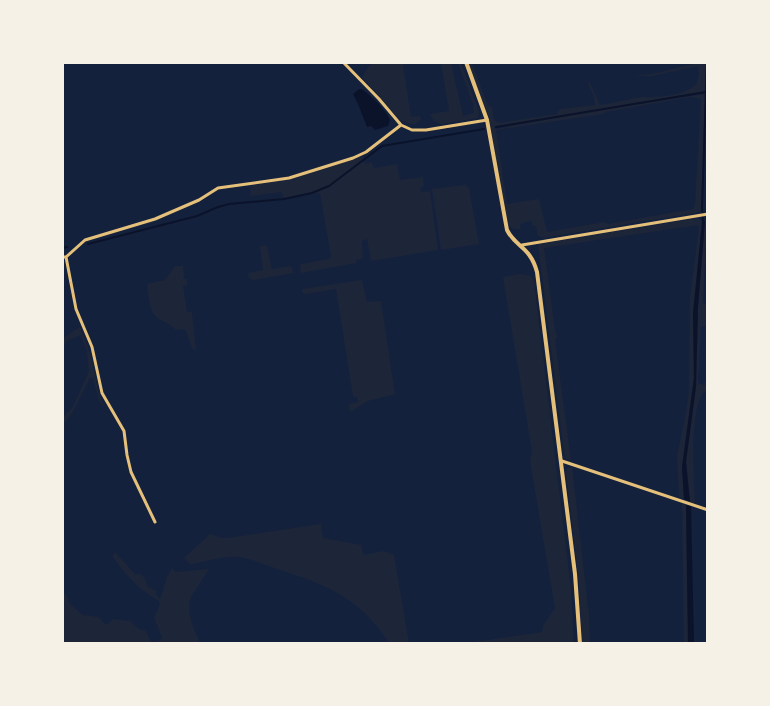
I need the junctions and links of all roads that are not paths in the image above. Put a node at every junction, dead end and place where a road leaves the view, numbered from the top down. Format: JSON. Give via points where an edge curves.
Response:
{"nodes":[{"id":1,"x":343,"y":62,"type":"edge"},
{"id":2,"x":466,"y":62,"type":"edge"},
{"id":3,"x":487,"y":120,"type":"junction"},
{"id":4,"x":401,"y":125,"type":"junction"},
{"id":5,"x":708,"y":214,"type":"edge"},
{"id":6,"x":522,"y":245,"type":"junction"},
{"id":7,"x":64,"y":257,"type":"edge"},
{"id":8,"x":562,"y":461,"type":"junction"},
{"id":9,"x":708,"y":510,"type":"edge"},
{"id":10,"x":154,"y":522,"type":"dead end"},
{"id":11,"x":580,"y":644,"type":"edge"}],
"edges":[{"from":1,"to":4,"type":"street"},
{"from":2,"to":3,"type":"street"},
{"from":3,"to":4,"type":"street","via":[[426,130],[412,130]]},
{"from":3,"to":6,"type":"street","via":[[507,230]]},
{"from":4,"to":7,"type":"street","via":[[353,158],[288,178],[218,188],[155,219],[85,240]]},
{"from":5,"to":6,"type":"street"},
{"from":6,"to":8,"type":"street","via":[[537,272]]},
{"from":7,"to":10,"type":"street","via":[[76,309],[92,347],[102,393],[124,431],[131,472]]},
{"from":8,"to":9,"type":"street"},
{"from":8,"to":11,"type":"street"}]}
